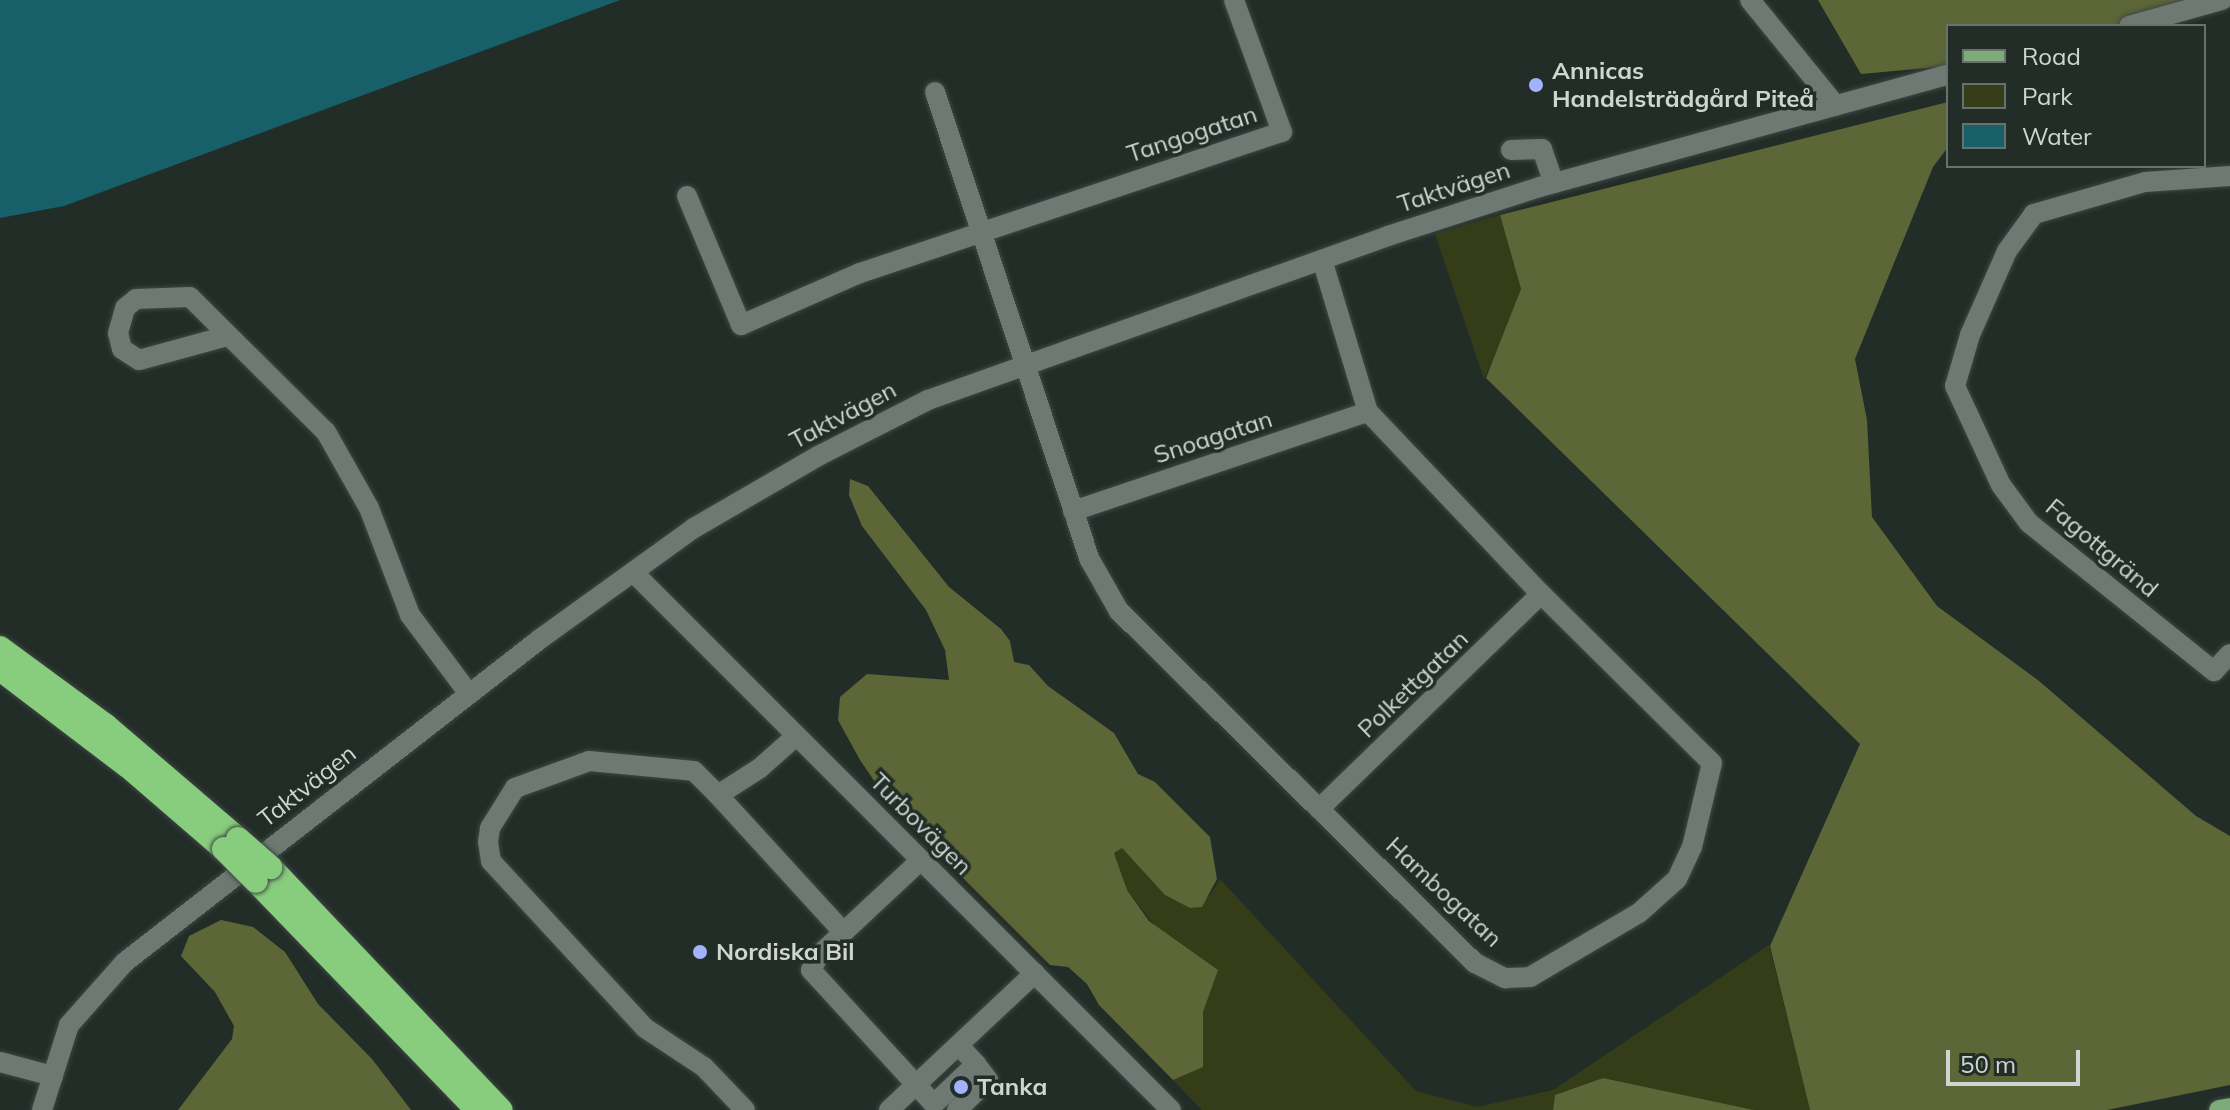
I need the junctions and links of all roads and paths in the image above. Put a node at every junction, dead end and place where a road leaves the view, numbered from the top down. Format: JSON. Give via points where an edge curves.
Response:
{"nodes":[{"id":1,"x":1234,"y":0,"type":"edge"},
{"id":2,"x":1750,"y":0,"type":"edge"},
{"id":3,"x":2222,"y":0,"type":"edge"},
{"id":4,"x":2136,"y":24,"type":"edge"},
{"id":5,"x":1946,"y":76,"type":"edge"},
{"id":6,"x":935,"y":92,"type":"dead end"},
{"id":7,"x":1836,"y":106,"type":"junction"},
{"id":8,"x":1511,"y":150,"type":"dead end"},
{"id":9,"x":2230,"y":176,"type":"edge"},
{"id":10,"x":1554,"y":183,"type":"junction"},
{"id":11,"x":687,"y":196,"type":"dead end"},
{"id":12,"x":984,"y":230,"type":"junction"},
{"id":13,"x":1322,"y":260,"type":"junction"},
{"id":14,"x":227,"y":336,"type":"junction"},
{"id":15,"x":1025,"y":363,"type":"junction"},
{"id":16,"x":1368,"y":412,"type":"junction"},
{"id":17,"x":1073,"y":511,"type":"junction"},
{"id":18,"x":635,"y":574,"type":"junction"},
{"id":19,"x":1541,"y":594,"type":"junction"},
{"id":20,"x":0,"y":648,"type":"edge"},
{"id":21,"x":2230,"y":654,"type":"edge"},
{"id":22,"x":0,"y":669,"type":"edge"},
{"id":23,"x":469,"y":694,"type":"junction"},
{"id":24,"x":796,"y":736,"type":"junction"},
{"id":25,"x":718,"y":795,"type":"junction"},
{"id":26,"x":1319,"y":809,"type":"junction"},
{"id":27,"x":231,"y":844,"type":"junction"},
{"id":28,"x":921,"y":860,"type":"junction"},
{"id":29,"x":263,"y":874,"type":"junction"},
{"id":30,"x":843,"y":932,"type":"junction"},
{"id":31,"x":1035,"y":973,"type":"junction"},
{"id":32,"x":960,"y":1047,"type":"junction"},
{"id":33,"x":0,"y":1062,"type":"edge"},
{"id":34,"x":976,"y":1064,"type":"junction"},
{"id":35,"x":53,"y":1076,"type":"junction"},
{"id":36,"x":917,"y":1085,"type":"junction"},
{"id":37,"x":936,"y":1107,"type":"edge"},
{"id":38,"x":2230,"y":1108,"type":"edge"},
{"id":39,"x":42,"y":1110,"type":"edge"},
{"id":40,"x":477,"y":1110,"type":"edge"},
{"id":41,"x":501,"y":1110,"type":"edge"},
{"id":42,"x":745,"y":1110,"type":"edge"},
{"id":43,"x":889,"y":1110,"type":"edge"},
{"id":44,"x":957,"y":1110,"type":"edge"},
{"id":45,"x":1171,"y":1110,"type":"edge"},
{"id":46,"x":2219,"y":1110,"type":"edge"}],
"edges":[{"from":1,"to":12,"type":"street","name":"Tangogatan","via":[[1282,132]]},
{"from":2,"to":7,"type":"street"},
{"from":3,"to":4,"type":"street"},
{"from":5,"to":7,"type":"street","name":"Taktvägen"},
{"from":6,"to":12,"type":"street"},
{"from":7,"to":10,"type":"street","name":"Taktvägen"},
{"from":8,"to":10,"type":"street","via":[[1542,149]]},
{"from":9,"to":21,"type":"street","name":"Fagottgränd","via":[[2145,182],[2034,214],[2007,251],[1970,335],[1955,386],[2001,485],[2029,523],[2214,671]]},
{"from":10,"to":13,"type":"street","name":"Taktvägen"},
{"from":11,"to":12,"type":"street","name":"Tangogatan","via":[[741,325],[860,273]]},
{"from":12,"to":15,"type":"street"},
{"from":13,"to":15,"type":"street","name":"Taktvägen"},
{"from":13,"to":16,"type":"street","name":"Hambogatan"},
{"from":14,"to":14,"type":"street","via":[[190,297],[180,295],[136,299],[125,308],[118,333],[122,349],[139,360]]},
{"from":14,"to":23,"type":"street","via":[[326,432],[348,463],[410,615]]},
{"from":15,"to":17,"type":"street","name":"Hambogatan"},
{"from":15,"to":18,"type":"street","name":"Taktvägen","via":[[928,400],[820,455],[694,528]]},
{"from":16,"to":17,"type":"street","name":"Snoagatan"},
{"from":16,"to":19,"type":"street","name":"Hambogatan"},
{"from":17,"to":26,"type":"street","name":"Hambogatan","via":[[1090,560],[1119,611]]},
{"from":18,"to":23,"type":"street","name":"Taktvägen"},
{"from":18,"to":24,"type":"street","name":"Turbovägen"},
{"from":19,"to":26,"type":"street","name":"Polkettgatan"},
{"from":19,"to":26,"type":"street","name":"Hambogatan","via":[[1712,763],[1692,847],[1677,879],[1639,913],[1573,954],[1530,977],[1505,978],[1475,963]]},
{"from":20,"to":27,"type":"highway","via":[[105,725]]},
{"from":22,"to":27,"type":"highway"},
{"from":23,"to":35,"type":"street","name":"Taktvägen","via":[[125,962],[69,1025]]},
{"from":24,"to":25,"type":"street"},
{"from":24,"to":28,"type":"street","name":"Turbovägen"},
{"from":25,"to":30,"type":"street"},
{"from":25,"to":42,"type":"street","via":[[694,771],[589,761],[515,788],[490,828],[488,842],[491,861],[645,1028],[704,1067]]},
{"from":27,"to":29,"type":"highway","bridge":true},
{"from":28,"to":30,"type":"street"},
{"from":28,"to":31,"type":"street","name":"Turbovägen"},
{"from":29,"to":40,"type":"highway"},
{"from":29,"to":41,"type":"highway"},
{"from":30,"to":36,"type":"street","via":[[811,970]]},
{"from":31,"to":32,"type":"street"},
{"from":31,"to":45,"type":"street","name":"Turbovägen"},
{"from":32,"to":34,"type":"street"},
{"from":32,"to":36,"type":"street"},
{"from":33,"to":35,"type":"street"},
{"from":34,"to":37,"type":"street"},
{"from":34,"to":44,"type":"street","via":[[988,1080]]},
{"from":35,"to":39,"type":"street","name":"Taktvägen"},
{"from":36,"to":37,"type":"street"},
{"from":36,"to":43,"type":"street"},
{"from":38,"to":46,"type":"main road"}]}
